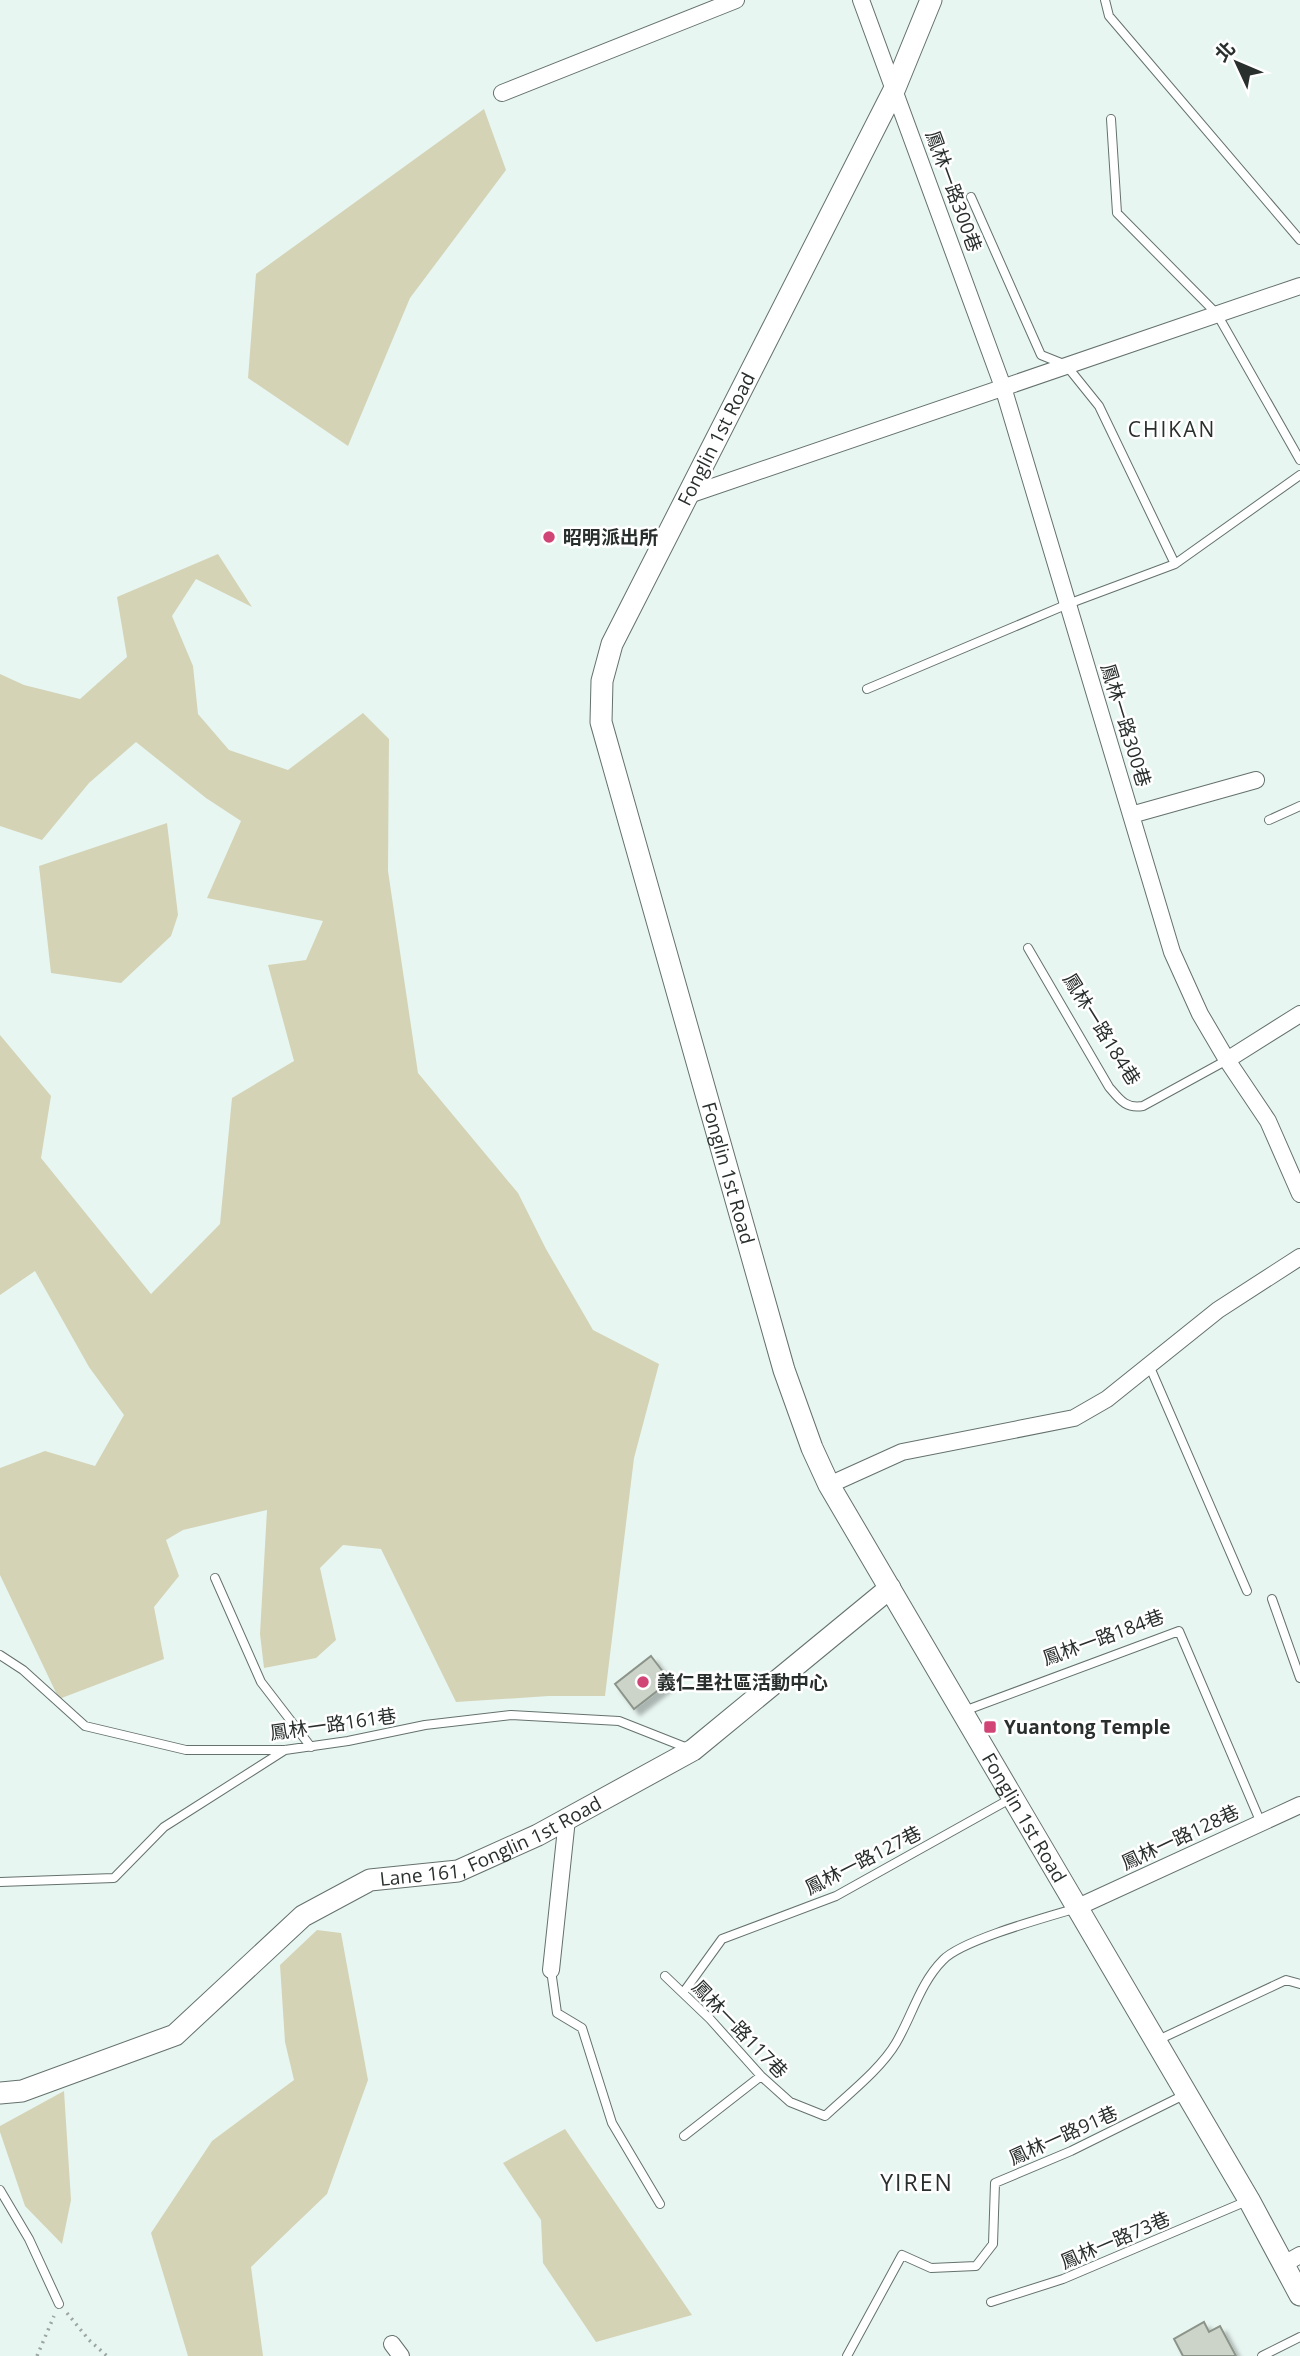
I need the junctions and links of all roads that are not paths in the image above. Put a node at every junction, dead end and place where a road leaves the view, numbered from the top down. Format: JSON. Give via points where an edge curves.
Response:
{"nodes":[{"id":1,"x":736,"y":0,"type":"edge"},
{"id":2,"x":861,"y":0,"type":"edge"},
{"id":3,"x":931,"y":0,"type":"edge"},
{"id":4,"x":1105,"y":0,"type":"edge"},
{"id":5,"x":895,"y":88,"type":"junction"},
{"id":6,"x":502,"y":93,"type":"dead end"},
{"id":7,"x":1111,"y":119,"type":"dead end"},
{"id":8,"x":971,"y":197,"type":"dead end"},
{"id":9,"x":1300,"y":240,"type":"edge"},
{"id":10,"x":1300,"y":286,"type":"edge"},
{"id":11,"x":1217,"y":314,"type":"junction"},
{"id":12,"x":1066,"y":365,"type":"junction"},
{"id":13,"x":1003,"y":387,"type":"junction"},
{"id":14,"x":1300,"y":460,"type":"edge"},
{"id":15,"x":1300,"y":475,"type":"edge"},
{"id":16,"x":686,"y":496,"type":"junction"},
{"id":17,"x":1175,"y":564,"type":"junction"},
{"id":18,"x":1068,"y":604,"type":"junction"},
{"id":19,"x":867,"y":689,"type":"dead end"},
{"id":20,"x":1256,"y":780,"type":"dead end"},
{"id":21,"x":1300,"y":806,"type":"edge"},
{"id":22,"x":1131,"y":815,"type":"junction"},
{"id":23,"x":1269,"y":820,"type":"dead end"},
{"id":24,"x":1028,"y":948,"type":"dead end"},
{"id":25,"x":1300,"y":1014,"type":"edge"},
{"id":26,"x":1227,"y":1059,"type":"junction"},
{"id":27,"x":1300,"y":1194,"type":"edge"},
{"id":28,"x":1300,"y":1257,"type":"edge"},
{"id":29,"x":1149,"y":1365,"type":"junction"},
{"id":30,"x":829,"y":1485,"type":"junction"},
{"id":31,"x":215,"y":1578,"type":"dead end"},
{"id":32,"x":890,"y":1588,"type":"junction"},
{"id":33,"x":1247,"y":1591,"type":"dead end"},
{"id":34,"x":1272,"y":1600,"type":"dead end"},
{"id":35,"x":0,"y":1655,"type":"edge"},
{"id":36,"x":1300,"y":1678,"type":"edge"},
{"id":37,"x":964,"y":1711,"type":"junction"},
{"id":38,"x":312,"y":1746,"type":"junction"},
{"id":39,"x":285,"y":1750,"type":"junction"},
{"id":40,"x":693,"y":1750,"type":"junction"},
{"id":41,"x":1013,"y":1797,"type":"junction"},
{"id":42,"x":1300,"y":1806,"type":"edge"},
{"id":43,"x":567,"y":1819,"type":"junction"},
{"id":44,"x":1261,"y":1823,"type":"junction"},
{"id":45,"x":0,"y":1882,"type":"edge"},
{"id":46,"x":1078,"y":1908,"type":"junction"},
{"id":47,"x":551,"y":1970,"type":"joint"},
{"id":48,"x":665,"y":1976,"type":"dead end"},
{"id":49,"x":1300,"y":1984,"type":"edge"},
{"id":50,"x":683,"y":1993,"type":"junction"},
{"id":51,"x":1155,"y":2042,"type":"junction"},
{"id":52,"x":761,"y":2076,"type":"junction"},
{"id":53,"x":0,"y":2093,"type":"edge"},
{"id":54,"x":1187,"y":2094,"type":"junction"},
{"id":55,"x":684,"y":2136,"type":"dead end"},
{"id":56,"x":0,"y":2190,"type":"edge"},
{"id":57,"x":1250,"y":2200,"type":"junction"},
{"id":58,"x":660,"y":2204,"type":"dead end"},
{"id":59,"x":1292,"y":2260,"type":"edge"},
{"id":60,"x":1300,"y":2295,"type":"edge"},
{"id":61,"x":990,"y":2302,"type":"dead end"},
{"id":62,"x":59,"y":2304,"type":"road end"},
{"id":63,"x":1300,"y":2337,"type":"edge"},
{"id":64,"x":848,"y":2356,"type":"edge"},
{"id":65,"x":1262,"y":2356,"type":"edge"}],
"edges":[{"from":1,"to":6,"type":"street"},
{"from":2,"to":5,"type":"street","name":"鳳林一路300巷"},
{"from":3,"to":5,"type":"street","name":"Fonglin 1st Road"},
{"from":4,"to":9,"type":"lane","via":[[1109,16]]},
{"from":5,"to":13,"type":"street","name":"鳳林一路300巷"},
{"from":5,"to":16,"type":"street","name":"Fonglin 1st Road"},
{"from":7,"to":11,"type":"lane","via":[[1117,213]]},
{"from":8,"to":12,"type":"lane","via":[[1041,355]]},
{"from":10,"to":11,"type":"street"},
{"from":11,"to":12,"type":"street"},
{"from":11,"to":14,"type":"lane"},
{"from":12,"to":13,"type":"street"},
{"from":12,"to":17,"type":"lane","via":[[1099,406]]},
{"from":13,"to":16,"type":"street"},
{"from":13,"to":18,"type":"street","name":"鳳林一路300巷"},
{"from":15,"to":17,"type":"lane"},
{"from":16,"to":30,"type":"street","name":"Fonglin 1st Road","via":[[612,645],[601,681],[601,722],[785,1370]]},
{"from":17,"to":18,"type":"lane"},
{"from":18,"to":19,"type":"lane"},
{"from":18,"to":22,"type":"street","name":"鳳林一路300巷"},
{"from":20,"to":22,"type":"street","name":"鳳林一路300巷"},
{"from":21,"to":23,"type":"lane"},
{"from":22,"to":26,"type":"street","via":[[1172,952]]},
{"from":24,"to":26,"type":"lane","name":"鳳林一路184巷","via":[[1109,1087],[1126,1105],[1143,1105]]},
{"from":25,"to":26,"type":"street","name":"鳳林一路184巷"},
{"from":26,"to":27,"type":"street","via":[[1268,1121]]},
{"from":28,"to":29,"type":"street","via":[[1218,1310]]},
{"from":29,"to":30,"type":"street","via":[[1107,1399],[1074,1418],[902,1452]]},
{"from":29,"to":33,"type":"lane"},
{"from":30,"to":32,"type":"street","name":"Fonglin 1st Road"},
{"from":31,"to":38,"type":"lane","via":[[261,1682]]},
{"from":32,"to":37,"type":"street","name":"Fonglin 1st Road"},
{"from":32,"to":40,"type":"street","name":"Lane 161, Fonglin 1st Road"},
{"from":34,"to":36,"type":"lane"},
{"from":35,"to":39,"type":"lane","name":"鳳林一路161巷","via":[[85,1726],[186,1750]]},
{"from":37,"to":41,"type":"street","name":"Fonglin 1st Road"},
{"from":37,"to":44,"type":"lane","name":"鳳林一路184巷","via":[[1179,1630]]},
{"from":38,"to":39,"type":"lane","name":"鳳林一路161巷"},
{"from":38,"to":40,"type":"lane","name":"鳳林一路161巷","via":[[511,1715],[619,1721]]},
{"from":39,"to":45,"type":"lane","via":[[164,1827],[114,1878]]},
{"from":40,"to":43,"type":"street","name":"Lane 161, Fonglin 1st Road"},
{"from":41,"to":46,"type":"street","name":"Fonglin 1st Road"},
{"from":41,"to":50,"type":"lane","name":"鳳林一路127巷","via":[[836,1896],[722,1938]]},
{"from":42,"to":44,"type":"street","name":"鳳林一路128巷"},
{"from":43,"to":47,"type":"street"},
{"from":43,"to":53,"type":"street","name":"Lane 161, Fonglin 1st Road","via":[[458,1871],[370,1880],[303,1916],[175,2035],[22,2091]]},
{"from":44,"to":46,"type":"street","name":"鳳林一路128巷"},
{"from":46,"to":51,"type":"street","name":"Fonglin 1st Road"},
{"from":46,"to":52,"type":"lane","name":"鳳林一路117巷","via":[[975,1942],[943,1959],[916,1998],[895,2045],[825,2116],[790,2102]]},
{"from":47,"to":58,"type":"lane","via":[[557,2013],[582,2028],[612,2123]]},
{"from":48,"to":50,"type":"lane","name":"鳳林一路117巷"},
{"from":49,"to":51,"type":"lane","via":[[1286,1980]]},
{"from":50,"to":52,"type":"lane","name":"鳳林一路117巷"},
{"from":51,"to":54,"type":"street","name":"Fonglin 1st Road"},
{"from":52,"to":55,"type":"lane"},
{"from":54,"to":57,"type":"street","name":"Fonglin 1st Road"},
{"from":54,"to":64,"type":"lane","name":"鳳林一路91巷","via":[[995,2183],[993,2244],[976,2266],[931,2268],[902,2255]]},
{"from":56,"to":62,"type":"lane"},
{"from":57,"to":59,"type":"street","name":"Fonglin 1st Road"},
{"from":57,"to":61,"type":"lane","name":"鳳林一路73巷","via":[[1063,2279]]},
{"from":59,"to":60,"type":"street","name":"Fonglin 1st Road"},
{"from":63,"to":65,"type":"lane"}]}
